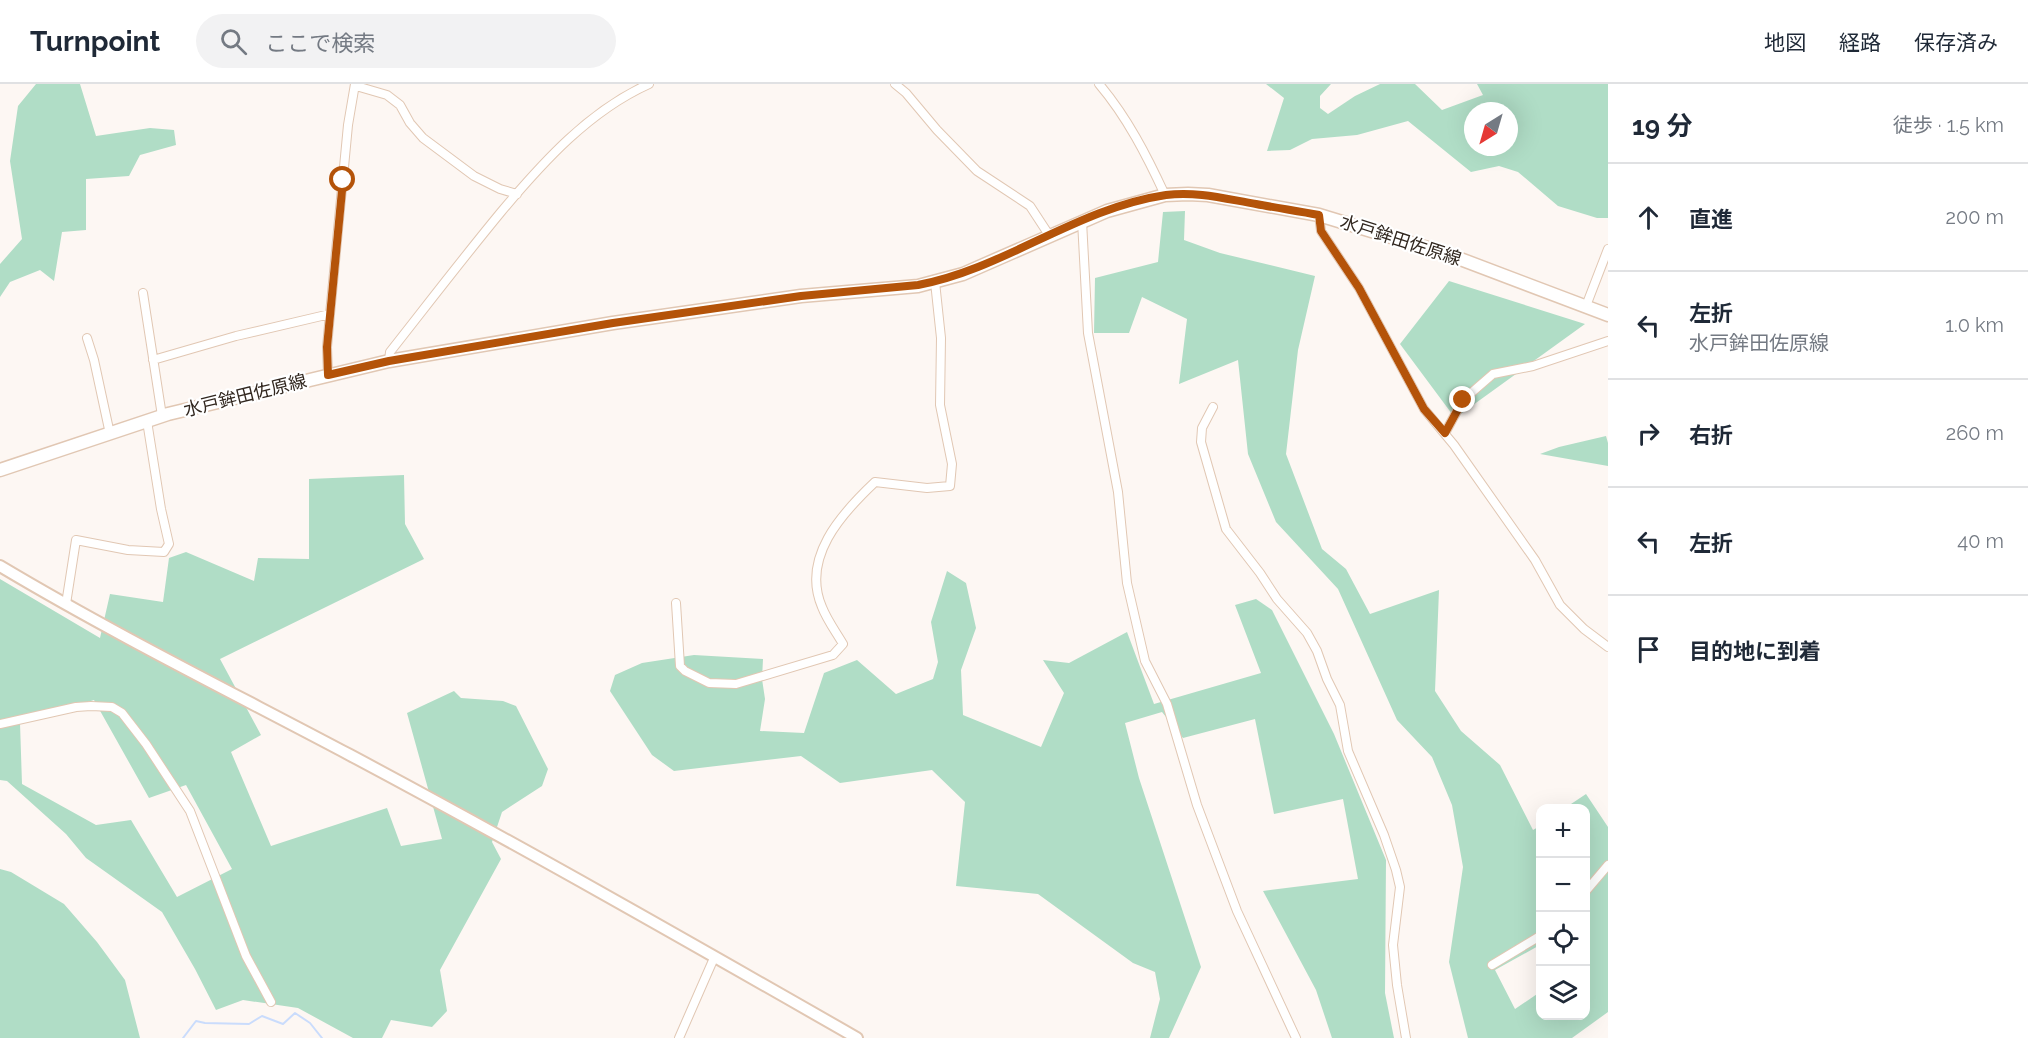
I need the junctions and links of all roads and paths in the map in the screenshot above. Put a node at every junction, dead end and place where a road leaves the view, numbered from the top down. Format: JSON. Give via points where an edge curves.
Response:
{"nodes":[{"id":1,"x":648,"y":84,"type":"edge"},
{"id":2,"x":895,"y":84,"type":"edge"},
{"id":3,"x":1099,"y":84,"type":"edge"},
{"id":4,"x":356,"y":85,"type":"edge"},
{"id":5,"x":517,"y":194,"type":"junction"},
{"id":6,"x":1165,"y":195,"type":"junction"},
{"id":7,"x":1319,"y":215,"type":"junction"},
{"id":8,"x":1082,"y":221,"type":"junction"},
{"id":9,"x":1049,"y":235,"type":"junction"},
{"id":10,"x":1608,"y":249,"type":"edge"},
{"id":11,"x":936,"y":282,"type":"junction"},
{"id":12,"x":143,"y":293,"type":"dead end"},
{"id":13,"x":1586,"y":306,"type":"junction"},
{"id":14,"x":330,"y":314,"type":"junction"},
{"id":15,"x":1608,"y":315,"type":"edge"},
{"id":16,"x":87,"y":338,"type":"dead end"},
{"id":17,"x":1608,"y":341,"type":"edge"},
{"id":18,"x":153,"y":360,"type":"junction"},
{"id":19,"x":389,"y":361,"type":"junction"},
{"id":20,"x":328,"y":375,"type":"junction"},
{"id":21,"x":1213,"y":407,"type":"dead end"},
{"id":22,"x":162,"y":416,"type":"junction"},
{"id":23,"x":147,"y":421,"type":"junction"},
{"id":24,"x":1445,"y":433,"type":"junction"},
{"id":25,"x":110,"y":434,"type":"junction"},
{"id":26,"x":0,"y":470,"type":"edge"},
{"id":27,"x":0,"y":566,"type":"edge"},
{"id":28,"x":676,"y":603,"type":"dead end"},
{"id":29,"x":66,"y":604,"type":"junction"},
{"id":30,"x":1608,"y":647,"type":"edge"},
{"id":31,"x":0,"y":724,"type":"edge"},
{"id":32,"x":1608,"y":865,"type":"edge"},
{"id":33,"x":1590,"y":886,"type":"edge"},
{"id":34,"x":1536,"y":938,"type":"edge"},
{"id":35,"x":714,"y":958,"type":"junction"},
{"id":36,"x":1492,"y":965,"type":"dead end"},
{"id":37,"x":271,"y":1002,"type":"dead end"},
{"id":38,"x":680,"y":1038,"type":"edge"},
{"id":39,"x":857,"y":1038,"type":"edge"},
{"id":40,"x":1296,"y":1038,"type":"edge"},
{"id":41,"x":1406,"y":1038,"type":"edge"}],
"edges":[{"from":1,"to":5,"type":"street","via":[[597,115]]},
{"from":2,"to":9,"type":"street","via":[[977,171],[1030,206]]},
{"from":3,"to":6,"type":"street","via":[[1147,155]]},
{"from":4,"to":5,"type":"street","via":[[387,95],[400,105],[423,138],[474,176]]},
{"from":4,"to":14,"type":"street","via":[[348,125]]},
{"from":5,"to":19,"type":"street","via":[[390,352]]},
{"from":6,"to":7,"type":"main road","name":"水戸鉾田佐原線","via":[[1208,195]]},
{"from":6,"to":8,"type":"main road","name":"水戸鉾田佐原線"},
{"from":7,"to":13,"type":"main road","name":"水戸鉾田佐原線","via":[[1447,254]]},
{"from":7,"to":24,"type":"street","via":[[1321,231],[1359,288],[1424,409]]},
{"from":8,"to":9,"type":"main road","name":"水戸鉾田佐原線"},
{"from":8,"to":40,"type":"street","via":[[1088,333],[1118,492],[1127,583],[1145,661],[1167,704],[1197,805],[1237,911]]},
{"from":9,"to":11,"type":"main road","name":"水戸鉾田佐原線"},
{"from":10,"to":13,"type":"street"},
{"from":11,"to":19,"type":"main road","name":"水戸鉾田佐原線","via":[[613,323]]},
{"from":11,"to":28,"type":"street","via":[[941,339],[940,405],[952,464],[950,486],[927,488],[875,482],[833,529],[820,552],[815,580],[821,607],[843,644],[833,655],[736,684],[709,683],[680,666]]},
{"from":12,"to":18,"type":"street"},
{"from":13,"to":15,"type":"main road","name":"水戸鉾田佐原線"},
{"from":14,"to":18,"type":"street"},
{"from":14,"to":20,"type":"street"},
{"from":16,"to":25,"type":"street"},
{"from":17,"to":24,"type":"street","via":[[1533,366],[1493,374],[1463,400]]},
{"from":18,"to":22,"type":"street"},
{"from":19,"to":20,"type":"main road","name":"水戸鉾田佐原線"},
{"from":20,"to":22,"type":"main road","name":"水戸鉾田佐原線"},
{"from":21,"to":41,"type":"street","via":[[1202,428],[1201,442],[1226,529],[1317,651],[1340,705],[1348,751],[1396,870],[1400,887],[1393,945]]},
{"from":22,"to":23,"type":"main road","name":"水戸鉾田佐原線"},
{"from":23,"to":25,"type":"main road","name":"水戸鉾田佐原線"},
{"from":23,"to":29,"type":"street","via":[[170,544],[164,552],[76,540]]},
{"from":24,"to":30,"type":"street","via":[[1535,560],[1560,605]]},
{"from":25,"to":26,"type":"main road","name":"水戸鉾田佐原線"},
{"from":27,"to":29,"type":"street"},
{"from":29,"to":35,"type":"street","via":[[350,755]]},
{"from":31,"to":37,"type":"street","via":[[76,707],[112,707],[122,713],[190,811],[246,956]]},
{"from":32,"to":33,"type":"street"},
{"from":34,"to":36,"type":"street"},
{"from":35,"to":38,"type":"street"},
{"from":35,"to":39,"type":"street"}]}
